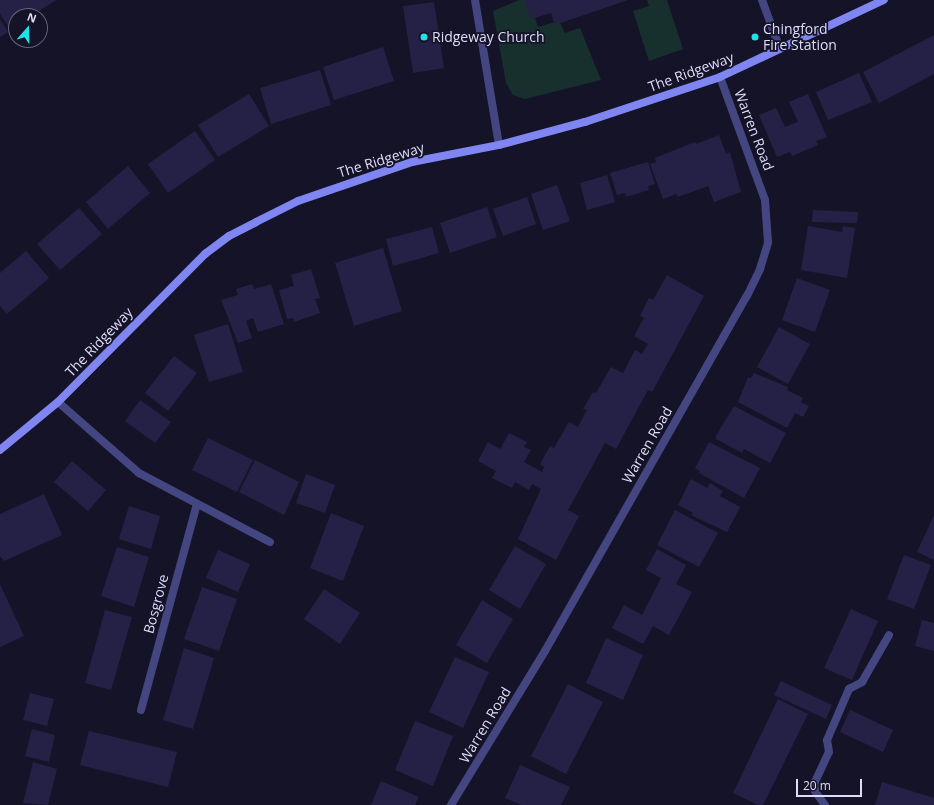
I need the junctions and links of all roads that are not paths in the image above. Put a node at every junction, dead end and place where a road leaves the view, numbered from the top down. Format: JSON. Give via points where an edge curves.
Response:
{"nodes":[{"id":1,"x":475,"y":0,"type":"edge"},
{"id":2,"x":762,"y":0,"type":"edge"},
{"id":3,"x":884,"y":0,"type":"edge"},
{"id":4,"x":780,"y":49,"type":"junction"},
{"id":5,"x":720,"y":77,"type":"junction"},
{"id":6,"x":499,"y":145,"type":"junction"},
{"id":7,"x":58,"y":402,"type":"junction"},
{"id":8,"x":0,"y":450,"type":"edge"},
{"id":9,"x":197,"y":504,"type":"junction"},
{"id":10,"x":270,"y":542,"type":"dead end"},
{"id":11,"x":890,"y":635,"type":"dead end"},
{"id":12,"x":140,"y":710,"type":"dead end"},
{"id":13,"x":451,"y":805,"type":"edge"},
{"id":14,"x":825,"y":805,"type":"edge"}],
"edges":[{"from":1,"to":6,"type":"street"},
{"from":2,"to":4,"type":"street"},
{"from":3,"to":4,"type":"main road","name":"The Ridgeway"},
{"from":4,"to":5,"type":"main road","name":"The Ridgeway"},
{"from":5,"to":6,"type":"main road","name":"The Ridgeway","via":[[585,122]]},
{"from":5,"to":13,"type":"street","name":"Warren Road","via":[[766,200],[768,242],[760,269],[545,651]]},
{"from":6,"to":7,"type":"main road","name":"The Ridgeway","via":[[412,162],[298,201],[230,236],[205,254]]},
{"from":7,"to":8,"type":"main road","name":"The Ridgeway"},
{"from":7,"to":9,"type":"street","via":[[139,473]]},
{"from":9,"to":10,"type":"street"},
{"from":9,"to":12,"type":"street","name":"Bosgrove"},
{"from":11,"to":14,"type":"street","via":[[862,682],[849,690],[827,740],[828,752],[814,784],[814,791]]}]}
